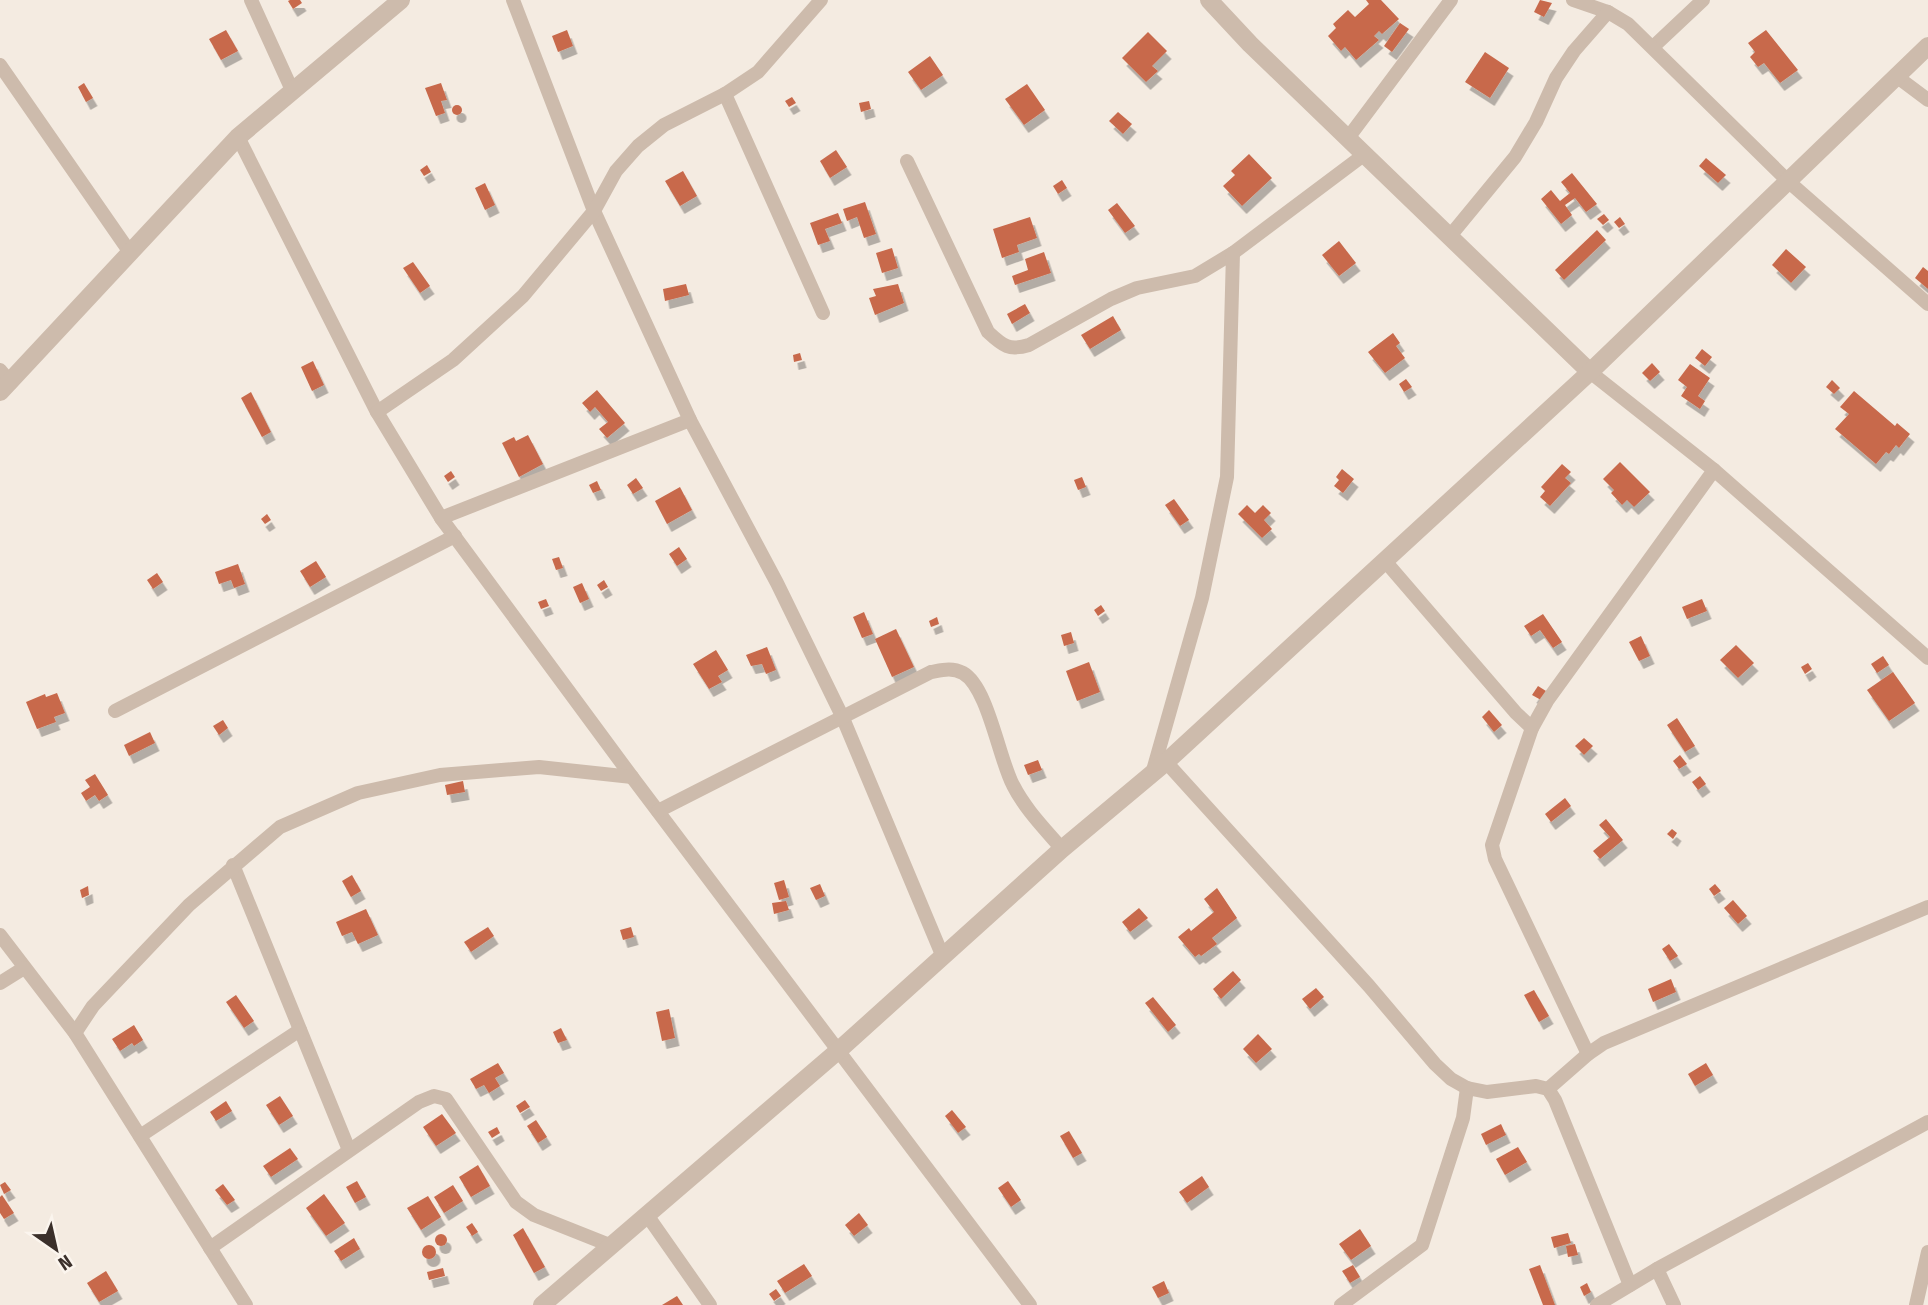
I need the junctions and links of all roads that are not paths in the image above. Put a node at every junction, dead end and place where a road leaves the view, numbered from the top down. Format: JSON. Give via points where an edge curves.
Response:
{"nodes":[{"id":1,"x":251,"y":0,"type":"edge"},
{"id":2,"x":401,"y":0,"type":"edge"},
{"id":3,"x":513,"y":0,"type":"edge"},
{"id":4,"x":821,"y":0,"type":"edge"},
{"id":5,"x":1209,"y":0,"type":"edge"},
{"id":6,"x":1451,"y":0,"type":"edge"},
{"id":7,"x":1573,"y":0,"type":"edge"},
{"id":8,"x":1703,"y":0,"type":"edge"},
{"id":9,"x":1608,"y":12,"type":"junction"},
{"id":10,"x":1928,"y":46,"type":"edge"},
{"id":11,"x":1653,"y":47,"type":"junction"},
{"id":12,"x":0,"y":65,"type":"edge"},
{"id":13,"x":1896,"y":76,"type":"junction"},
{"id":14,"x":292,"y":90,"type":"junction"},
{"id":15,"x":725,"y":94,"type":"junction"},
{"id":16,"x":1928,"y":100,"type":"edge"},
{"id":17,"x":238,"y":137,"type":"junction"},
{"id":18,"x":1348,"y":138,"type":"junction"},
{"id":19,"x":1365,"y":154,"type":"junction"},
{"id":20,"x":906,"y":161,"type":"dead end"},
{"id":21,"x":1789,"y":182,"type":"junction"},
{"id":22,"x":594,"y":211,"type":"junction"},
{"id":23,"x":1450,"y":236,"type":"junction"},
{"id":24,"x":130,"y":251,"type":"junction"},
{"id":25,"x":1233,"y":253,"type":"junction"},
{"id":26,"x":1928,"y":304,"type":"edge"},
{"id":27,"x":823,"y":313,"type":"dead end"},
{"id":28,"x":1590,"y":372,"type":"junction"},
{"id":29,"x":4,"y":382,"type":"edge"},
{"id":30,"x":377,"y":412,"type":"junction"},
{"id":31,"x":690,"y":420,"type":"junction"},
{"id":32,"x":1714,"y":470,"type":"junction"},
{"id":33,"x":441,"y":518,"type":"junction"},
{"id":34,"x":455,"y":536,"type":"junction"},
{"id":35,"x":1385,"y":561,"type":"junction"},
{"id":36,"x":1928,"y":658,"type":"edge"},
{"id":37,"x":115,"y":711,"type":"dead end"},
{"id":38,"x":842,"y":716,"type":"junction"},
{"id":39,"x":1532,"y":728,"type":"junction"},
{"id":40,"x":1159,"y":768,"type":"junction"},
{"id":41,"x":632,"y":777,"type":"junction"},
{"id":42,"x":658,"y":811,"type":"junction"},
{"id":43,"x":1062,"y":849,"type":"junction"},
{"id":44,"x":233,"y":865,"type":"junction"},
{"id":45,"x":1928,"y":907,"type":"edge"},
{"id":46,"x":0,"y":935,"type":"edge"},
{"id":47,"x":943,"y":957,"type":"junction"},
{"id":48,"x":24,"y":968,"type":"junction"},
{"id":49,"x":0,"y":983,"type":"edge"},
{"id":50,"x":300,"y":1030,"type":"junction"},
{"id":51,"x":75,"y":1033,"type":"junction"},
{"id":52,"x":839,"y":1050,"type":"junction"},
{"id":53,"x":1588,"y":1054,"type":"junction"},
{"id":54,"x":1467,"y":1088,"type":"junction"},
{"id":55,"x":1548,"y":1089,"type":"junction"},
{"id":56,"x":1928,"y":1122,"type":"edge"},
{"id":57,"x":140,"y":1136,"type":"junction"},
{"id":58,"x":349,"y":1150,"type":"junction"},
{"id":59,"x":648,"y":1214,"type":"junction"},
{"id":60,"x":612,"y":1246,"type":"junction"},
{"id":61,"x":210,"y":1248,"type":"junction"},
{"id":62,"x":1928,"y":1252,"type":"edge"},
{"id":63,"x":1657,"y":1269,"type":"junction"},
{"id":64,"x":1630,"y":1285,"type":"junction"},
{"id":65,"x":246,"y":1305,"type":"edge"},
{"id":66,"x":542,"y":1305,"type":"edge"},
{"id":67,"x":710,"y":1305,"type":"edge"},
{"id":68,"x":1030,"y":1305,"type":"edge"},
{"id":69,"x":1341,"y":1305,"type":"edge"},
{"id":70,"x":1597,"y":1305,"type":"edge"},
{"id":71,"x":1674,"y":1305,"type":"edge"},
{"id":72,"x":1916,"y":1305,"type":"edge"}],
"edges":[{"from":1,"to":14,"type":"street"},
{"from":2,"to":14,"type":"street"},
{"from":3,"to":22,"type":"street"},
{"from":4,"to":15,"type":"street","via":[[758,72]]},
{"from":5,"to":18,"type":"street"},
{"from":6,"to":18,"type":"street"},
{"from":7,"to":9,"type":"street"},
{"from":8,"to":11,"type":"street"},
{"from":9,"to":11,"type":"street"},
{"from":9,"to":23,"type":"street","via":[[1556,78],[1515,157]]},
{"from":10,"to":13,"type":"street"},
{"from":11,"to":21,"type":"street"},
{"from":12,"to":24,"type":"street"},
{"from":13,"to":16,"type":"street"},
{"from":13,"to":21,"type":"street"},
{"from":14,"to":17,"type":"street"},
{"from":15,"to":22,"type":"street","via":[[664,125],[638,146],[616,171]]},
{"from":15,"to":27,"type":"street"},
{"from":17,"to":24,"type":"street"},
{"from":17,"to":30,"type":"street"},
{"from":18,"to":19,"type":"street"},
{"from":19,"to":23,"type":"street"},
{"from":19,"to":25,"type":"street"},
{"from":20,"to":25,"type":"street","via":[[988,332],[1004,347],[1029,345],[1111,299],[1137,288],[1195,276]]},
{"from":21,"to":26,"type":"street"},
{"from":21,"to":28,"type":"street"},
{"from":22,"to":30,"type":"street","via":[[523,296],[453,360]]},
{"from":22,"to":31,"type":"street"},
{"from":23,"to":28,"type":"street"},
{"from":24,"to":29,"type":"street"},
{"from":25,"to":40,"type":"street","via":[[1227,477]]},
{"from":28,"to":32,"type":"street"},
{"from":28,"to":35,"type":"street"},
{"from":30,"to":33,"type":"street"},
{"from":31,"to":33,"type":"street"},
{"from":31,"to":38,"type":"street"},
{"from":32,"to":36,"type":"street"},
{"from":32,"to":39,"type":"street"},
{"from":33,"to":34,"type":"street"},
{"from":34,"to":37,"type":"street"},
{"from":34,"to":41,"type":"street"},
{"from":35,"to":39,"type":"street"},
{"from":35,"to":40,"type":"street"},
{"from":38,"to":42,"type":"street"},
{"from":38,"to":43,"type":"street","via":[[931,672],[963,673],[984,703],[1011,782]]},
{"from":38,"to":47,"type":"street"},
{"from":39,"to":53,"type":"street","via":[[1492,845]]},
{"from":40,"to":43,"type":"street"},
{"from":40,"to":54,"type":"street","via":[[1369,986],[1434,1064]]},
{"from":41,"to":42,"type":"street"},
{"from":41,"to":44,"type":"street","via":[[539,767],[440,775],[358,793],[280,827]]},
{"from":42,"to":52,"type":"street"},
{"from":43,"to":47,"type":"street"},
{"from":44,"to":50,"type":"street"},
{"from":44,"to":51,"type":"street","via":[[93,1006]]},
{"from":45,"to":53,"type":"street","via":[[1604,1043]]},
{"from":46,"to":48,"type":"street"},
{"from":47,"to":52,"type":"street"},
{"from":48,"to":49,"type":"street"},
{"from":48,"to":51,"type":"street"},
{"from":50,"to":57,"type":"street"},
{"from":50,"to":58,"type":"street"},
{"from":51,"to":57,"type":"street"},
{"from":52,"to":59,"type":"street"},
{"from":52,"to":68,"type":"street"},
{"from":53,"to":55,"type":"street"},
{"from":54,"to":55,"type":"street","via":[[1487,1092],[1536,1086]]},
{"from":54,"to":69,"type":"street","via":[[1463,1118],[1422,1245]]},
{"from":55,"to":64,"type":"street"},
{"from":56,"to":63,"type":"street"},
{"from":57,"to":61,"type":"street"},
{"from":58,"to":60,"type":"street","via":[[419,1102],[434,1096],[446,1099],[516,1202],[534,1215]]},
{"from":58,"to":61,"type":"street"},
{"from":59,"to":60,"type":"street"},
{"from":59,"to":67,"type":"street"},
{"from":60,"to":66,"type":"street"},
{"from":61,"to":65,"type":"street"},
{"from":62,"to":72,"type":"street"},
{"from":63,"to":64,"type":"street"},
{"from":63,"to":71,"type":"street"},
{"from":64,"to":70,"type":"street"}]}
